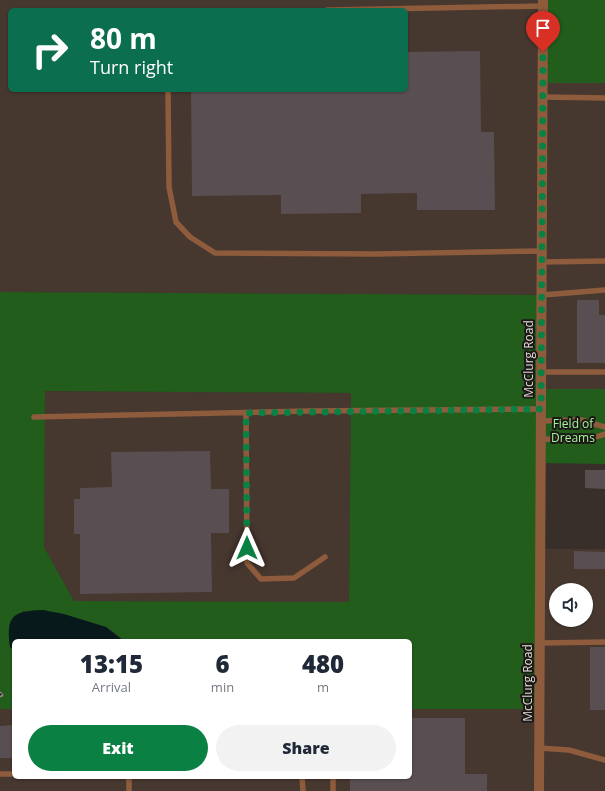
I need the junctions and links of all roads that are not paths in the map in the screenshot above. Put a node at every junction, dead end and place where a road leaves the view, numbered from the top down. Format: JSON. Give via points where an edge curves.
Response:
{"nodes":[{"id":1,"x":543,"y":3,"type":"edge"},
{"id":2,"x":389,"y":8,"type":"edge"},
{"id":3,"x":168,"y":92,"type":"edge"},
{"id":4,"x":543,"y":97,"type":"junction"},
{"id":5,"x":605,"y":98,"type":"edge"},
{"id":6,"x":542,"y":256,"type":"junction"},
{"id":7,"x":605,"y":261,"type":"edge"},
{"id":8,"x":605,"y":290,"type":"edge"},
{"id":9,"x":542,"y":295,"type":"junction"},
{"id":10,"x":541,"y":372,"type":"junction"},
{"id":11,"x":605,"y":372,"type":"edge"},
{"id":12,"x":541,"y":409,"type":"junction"},
{"id":13,"x":246,"y":413,"type":"junction"},
{"id":14,"x":34,"y":417,"type":"dead end"},
{"id":15,"x":541,"y":421,"type":"junction"},
{"id":16,"x":605,"y":427,"type":"edge"},
{"id":17,"x":605,"y":434,"type":"edge"},
{"id":18,"x":541,"y":439,"type":"junction"},
{"id":19,"x":326,"y":557,"type":"dead end"},
{"id":20,"x":605,"y":642,"type":"edge"},
{"id":21,"x":540,"y":643,"type":"junction"},
{"id":22,"x":539,"y":748,"type":"junction"},
{"id":23,"x":605,"y":760,"type":"edge"},
{"id":24,"x":0,"y":774,"type":"edge"},
{"id":25,"x":12,"y":774,"type":"edge"},
{"id":26,"x":129,"y":779,"type":"edge"},
{"id":27,"x":302,"y":779,"type":"edge"},
{"id":28,"x":333,"y":779,"type":"edge"},
{"id":29,"x":129,"y":791,"type":"edge"},
{"id":30,"x":303,"y":791,"type":"edge"},
{"id":31,"x":333,"y":791,"type":"edge"},
{"id":32,"x":539,"y":791,"type":"edge"}],
"edges":[{"from":1,"to":2,"type":"lane"},
{"from":1,"to":4,"type":"street","name":"McClurg Road"},
{"from":3,"to":6,"type":"lane","via":[[169,187],[176,222],[190,237],[215,253]]},
{"from":4,"to":5,"type":"lane"},
{"from":4,"to":6,"type":"street","name":"McClurg Road"},
{"from":6,"to":7,"type":"lane"},
{"from":6,"to":9,"type":"street","name":"McClurg Road"},
{"from":8,"to":9,"type":"lane"},
{"from":9,"to":10,"type":"street","name":"McClurg Road"},
{"from":10,"to":11,"type":"lane"},
{"from":10,"to":12,"type":"street","name":"McClurg Road"},
{"from":12,"to":13,"type":"lane"},
{"from":12,"to":15,"type":"street","name":"McClurg Road"},
{"from":13,"to":14,"type":"lane"},
{"from":13,"to":19,"type":"lane","via":[[247,564],[261,579],[294,578]]},
{"from":15,"to":16,"type":"lane","via":[[581,420]]},
{"from":15,"to":18,"type":"street","name":"McClurg Road"},
{"from":17,"to":18,"type":"lane","via":[[586,440]]},
{"from":18,"to":21,"type":"street","name":"McClurg Road"},
{"from":20,"to":21,"type":"lane"},
{"from":21,"to":22,"type":"street","name":"McClurg Road"},
{"from":22,"to":23,"type":"lane","via":[[569,750]]},
{"from":22,"to":32,"type":"street","name":"McClurg Road"},
{"from":24,"to":25,"type":"lane"},
{"from":26,"to":29,"type":"lane"},
{"from":27,"to":30,"type":"lane"},
{"from":28,"to":31,"type":"lane"}]}
